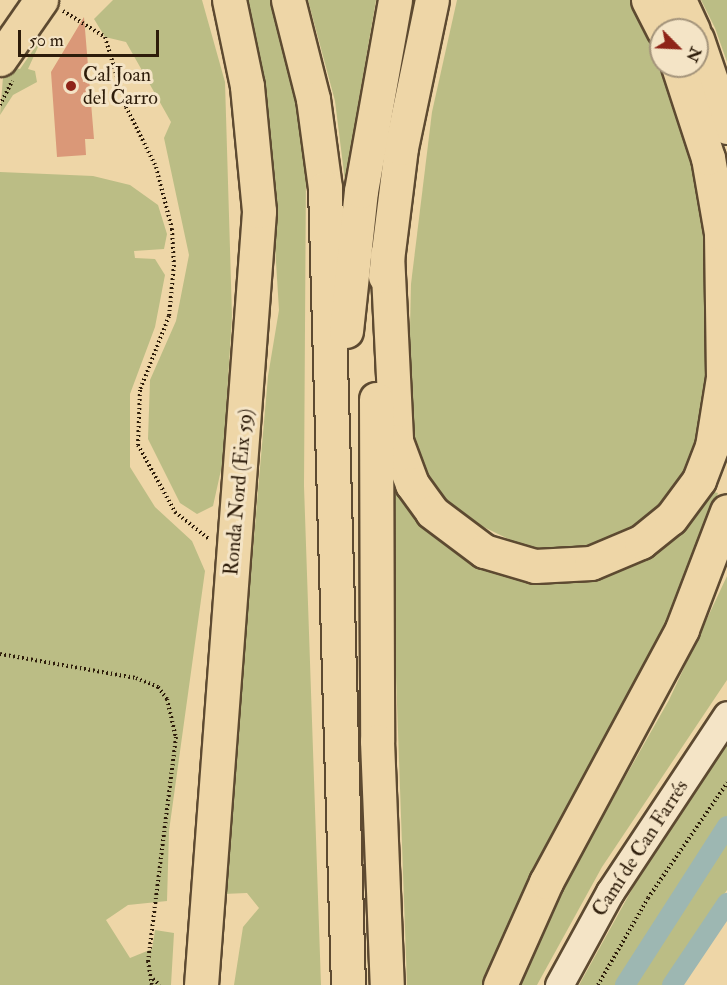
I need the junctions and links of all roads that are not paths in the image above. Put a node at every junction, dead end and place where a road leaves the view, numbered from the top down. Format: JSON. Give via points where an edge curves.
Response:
{"nodes":[{"id":1,"x":229,"y":0,"type":"edge"},
{"id":2,"x":288,"y":0,"type":"edge"},
{"id":3,"x":395,"y":0,"type":"edge"},
{"id":4,"x":432,"y":0,"type":"edge"},
{"id":5,"x":648,"y":0,"type":"edge"},
{"id":6,"x":679,"y":0,"type":"edge"},
{"id":7,"x":31,"y":2,"type":"edge"},
{"id":8,"x":657,"y":18,"type":"edge"},
{"id":9,"x":687,"y":18,"type":"edge"},
{"id":10,"x":0,"y":22,"type":"edge"},
{"id":11,"x":0,"y":59,"type":"edge"},
{"id":12,"x":709,"y":74,"type":"edge"},
{"id":13,"x":682,"y":78,"type":"edge"},
{"id":14,"x":727,"y":127,"type":"edge"},
{"id":15,"x":387,"y":254,"type":"junction"},
{"id":16,"x":727,"y":511,"type":"edge"},
{"id":17,"x":332,"y":549,"type":"junction"},
{"id":18,"x":727,"y":715,"type":"edge"},
{"id":19,"x":201,"y":985,"type":"edge"},
{"id":20,"x":348,"y":985,"type":"edge"},
{"id":21,"x":387,"y":985,"type":"edge"},
{"id":22,"x":500,"y":985,"type":"edge"},
{"id":23,"x":559,"y":985,"type":"edge"}],
"edges":[{"from":1,"to":19,"type":"main road","name":"Ronda Nord (Eix 59)","via":[[247,87],[259,211]]},
{"from":2,"to":17,"type":"main road","via":[[313,99],[325,188]]},
{"from":3,"to":17,"type":"main road","via":[[358,213]]},
{"from":4,"to":15,"type":"main road","via":[[401,148]]},
{"from":5,"to":8,"type":"main road"},
{"from":6,"to":9,"type":"main road"},
{"from":7,"to":10,"type":"main road"},
{"from":7,"to":11,"type":"main road"},
{"from":12,"to":14,"type":"main road"},
{"from":13,"to":15,"type":"main road","via":[[705,147],[718,212],[726,311],[723,377],[712,446],[699,480],[671,518],[641,542],[591,563],[535,566],[484,551],[432,512],[412,484],[396,441]]},
{"from":15,"to":21,"type":"main road","via":[[373,512]]},
{"from":16,"to":22,"type":"main road","via":[[682,629],[546,882]]},
{"from":17,"to":20,"type":"main road"},
{"from":18,"to":23,"type":"street","name":"Camí de Can Farrés","via":[[610,892]]}]}
